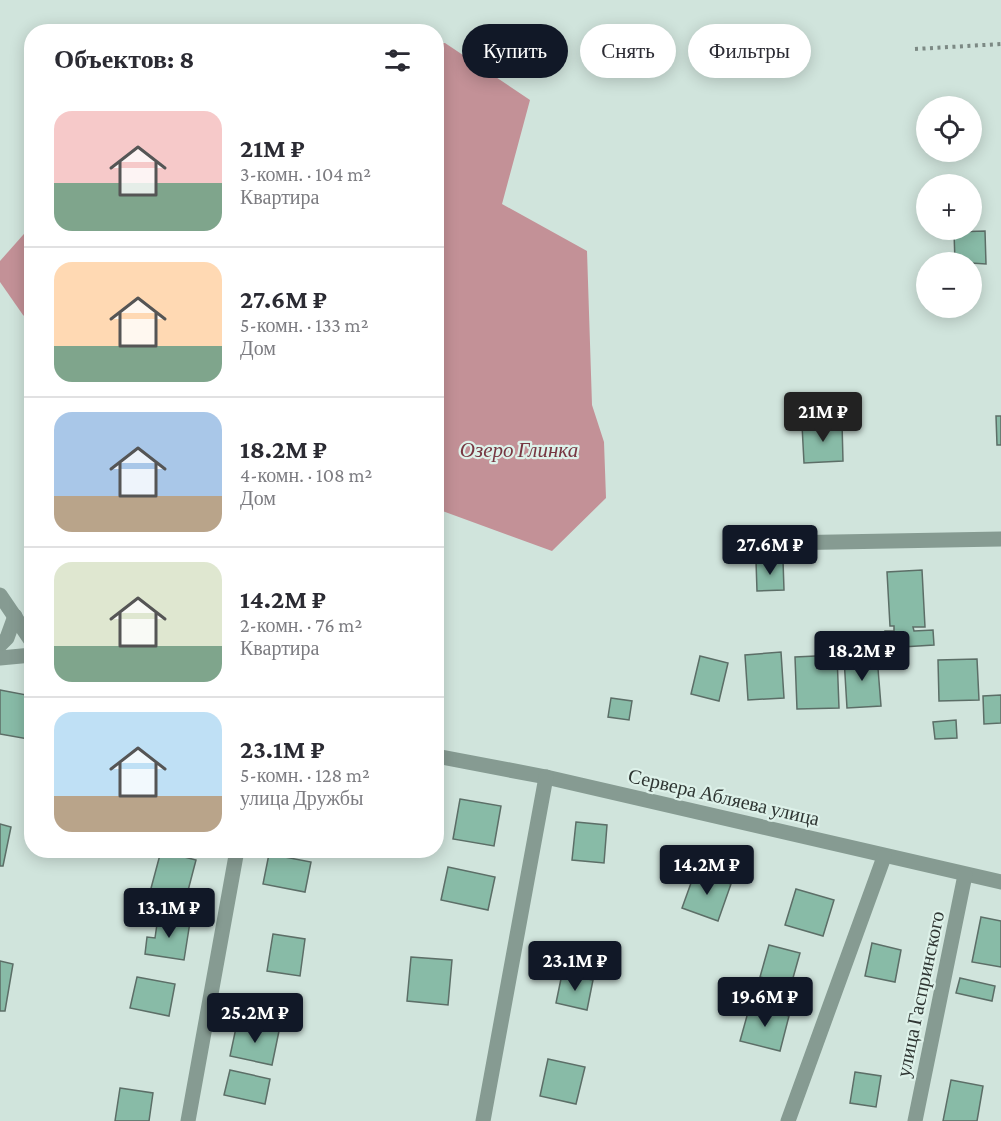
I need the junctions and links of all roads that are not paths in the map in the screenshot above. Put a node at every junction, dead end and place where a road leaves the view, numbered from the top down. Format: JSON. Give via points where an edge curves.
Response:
{"nodes":[{"id":1,"x":1001,"y":539,"type":"edge"},
{"id":2,"x":780,"y":543,"type":"dead end"},
{"id":3,"x":0,"y":596,"type":"edge"},
{"id":4,"x":15,"y":616,"type":"junction"},
{"id":5,"x":24,"y":630,"type":"edge"},
{"id":6,"x":0,"y":645,"type":"edge"},
{"id":7,"x":24,"y":656,"type":"edge"},
{"id":8,"x":0,"y":658,"type":"edge"},
{"id":9,"x":444,"y":758,"type":"edge"},
{"id":10,"x":546,"y":777,"type":"junction"},
{"id":11,"x":884,"y":856,"type":"junction"},
{"id":12,"x":236,"y":858,"type":"edge"},
{"id":13,"x":965,"y":875,"type":"junction"},
{"id":14,"x":1001,"y":882,"type":"edge"},
{"id":15,"x":188,"y":1121,"type":"edge"},
{"id":16,"x":483,"y":1121,"type":"edge"},
{"id":17,"x":788,"y":1121,"type":"edge"},
{"id":18,"x":915,"y":1121,"type":"edge"}],
"edges":[{"from":1,"to":2,"type":"street"},
{"from":3,"to":4,"type":"street"},
{"from":4,"to":5,"type":"street"},
{"from":4,"to":6,"type":"street","via":[[7,638]]},
{"from":7,"to":8,"type":"street"},
{"from":9,"to":10,"type":"street","name":"Сервера Абляева улица"},
{"from":10,"to":11,"type":"street","name":"Сервера Абляева улица"},
{"from":10,"to":16,"type":"street"},
{"from":11,"to":13,"type":"street","name":"Сервера Абляева улица"},
{"from":11,"to":17,"type":"street"},
{"from":12,"to":15,"type":"street"},
{"from":13,"to":14,"type":"street","name":"Сервера Абляева улица"},
{"from":13,"to":18,"type":"street","name":"улица Гаспринского"}]}
